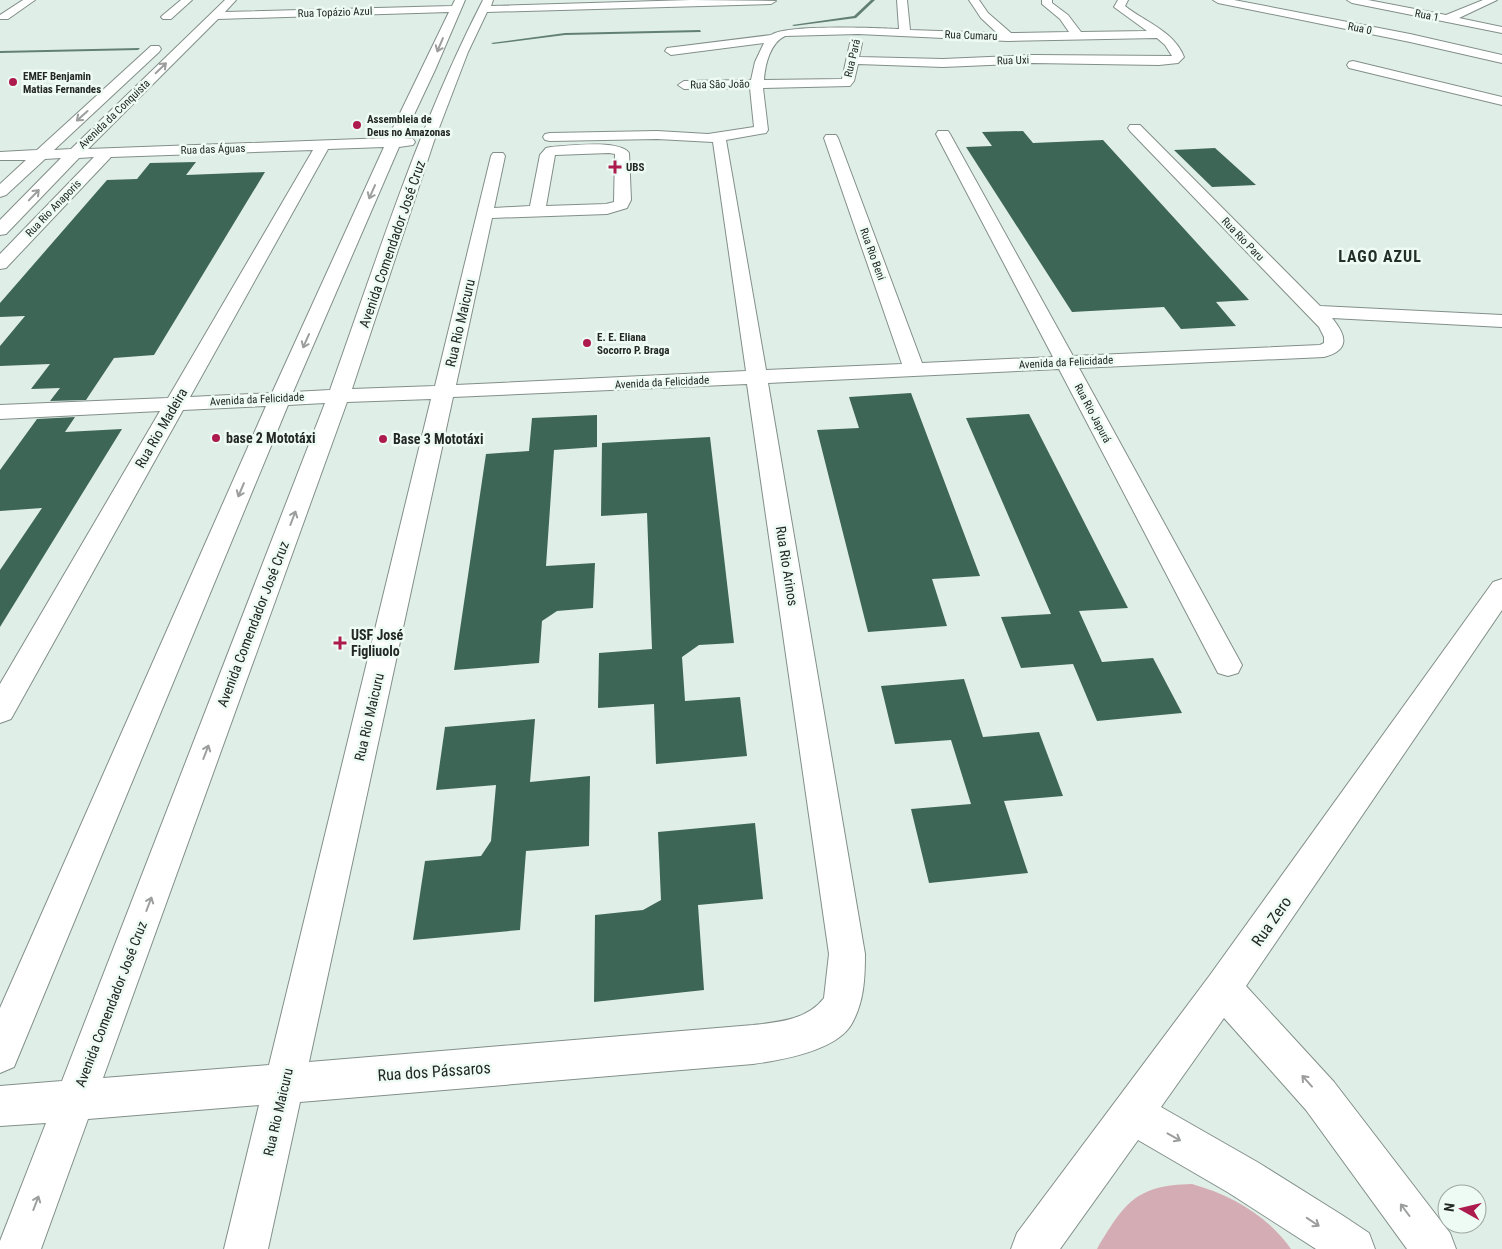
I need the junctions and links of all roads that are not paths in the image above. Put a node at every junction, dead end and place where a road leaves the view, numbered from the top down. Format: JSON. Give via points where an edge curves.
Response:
{"nodes":[{"id":1,"x":30,"y":0,"type":"edge"},
{"id":2,"x":186,"y":0,"type":"edge"},
{"id":3,"x":407,"y":0,"type":"edge"},
{"id":4,"x":772,"y":0,"type":"edge"},
{"id":5,"x":902,"y":0,"type":"edge"},
{"id":6,"x":974,"y":0,"type":"edge"},
{"id":7,"x":1047,"y":0,"type":"edge"},
{"id":8,"x":1123,"y":0,"type":"edge"},
{"id":9,"x":1218,"y":0,"type":"edge"},
{"id":10,"x":1352,"y":0,"type":"edge"},
{"id":11,"x":1485,"y":1,"type":"edge"},
{"id":12,"x":236,"y":3,"type":"edge"},
{"id":13,"x":483,"y":4,"type":"edge"},
{"id":14,"x":1502,"y":5,"type":"edge"},
{"id":15,"x":401,"y":10,"type":"junction"},
{"id":16,"x":774,"y":14,"type":"dead end"},
{"id":17,"x":232,"y":15,"type":"junction"},
{"id":18,"x":214,"y":16,"type":"junction"},
{"id":19,"x":4,"y":17,"type":"dead end"},
{"id":20,"x":167,"y":18,"type":"dead end"},
{"id":21,"x":1447,"y":19,"type":"junction"},
{"id":22,"x":1502,"y":30,"type":"edge"},
{"id":23,"x":776,"y":32,"type":"junction"},
{"id":24,"x":858,"y":32,"type":"junction"},
{"id":25,"x":905,"y":33,"type":"junction"},
{"id":26,"x":1159,"y":34,"type":"junction"},
{"id":27,"x":1076,"y":35,"type":"junction"},
{"id":28,"x":1008,"y":37,"type":"junction"},
{"id":29,"x":1410,"y":38,"type":"junction"},
{"id":30,"x":166,"y":39,"type":"dead end"},
{"id":31,"x":671,"y":51,"type":"dead end"},
{"id":32,"x":1502,"y":59,"type":"edge"},
{"id":33,"x":852,"y":60,"type":"junction"},
{"id":34,"x":1353,"y":65,"type":"dead end"},
{"id":35,"x":845,"y":83,"type":"joint"},
{"id":36,"x":757,"y":84,"type":"junction"},
{"id":37,"x":684,"y":85,"type":"dead end"},
{"id":38,"x":1502,"y":101,"type":"edge"},
{"id":39,"x":1135,"y":128,"type":"dead end"},
{"id":40,"x":943,"y":134,"type":"dead end"},
{"id":41,"x":550,"y":137,"type":"dead end"},
{"id":42,"x":831,"y":138,"type":"dead end"},
{"id":43,"x":427,"y":141,"type":"junction"},
{"id":44,"x":720,"y":141,"type":"dead end"},
{"id":45,"x":393,"y":143,"type":"junction"},
{"id":46,"x":323,"y":145,"type":"junction"},
{"id":47,"x":106,"y":153,"type":"junction"},
{"id":48,"x":39,"y":154,"type":"junction"},
{"id":49,"x":74,"y":154,"type":"junction"},
{"id":50,"x":0,"y":156,"type":"edge"},
{"id":51,"x":498,"y":156,"type":"dead end"},
{"id":52,"x":0,"y":192,"type":"edge"},
{"id":53,"x":537,"y":211,"type":"junction"},
{"id":54,"x":484,"y":214,"type":"junction"},
{"id":55,"x":0,"y":230,"type":"edge"},
{"id":56,"x":0,"y":264,"type":"edge"},
{"id":57,"x":1314,"y":311,"type":"junction"},
{"id":58,"x":1502,"y":320,"type":"edge"},
{"id":59,"x":1324,"y":351,"type":"joint"},
{"id":60,"x":1065,"y":362,"type":"junction"},
{"id":61,"x":914,"y":370,"type":"junction"},
{"id":62,"x":758,"y":377,"type":"junction"},
{"id":63,"x":444,"y":392,"type":"junction"},
{"id":64,"x":339,"y":395,"type":"junction"},
{"id":65,"x":280,"y":398,"type":"junction"},
{"id":66,"x":175,"y":404,"type":"junction"},
{"id":67,"x":4,"y":417,"type":"edge"},
{"id":68,"x":1502,"y":589,"type":"edge"},
{"id":69,"x":1228,"y":664,"type":"dead end"},
{"id":70,"x":0,"y":711,"type":"edge"},
{"id":71,"x":1223,"y":988,"type":"junction"},
{"id":72,"x":845,"y":991,"type":"joint"},
{"id":73,"x":0,"y":1053,"type":"edge"},
{"id":74,"x":284,"y":1083,"type":"junction"},
{"id":75,"x":75,"y":1100,"type":"junction"},
{"id":76,"x":0,"y":1106,"type":"edge"},
{"id":77,"x":1132,"y":1114,"type":"junction"},
{"id":78,"x":1347,"y":1247,"type":"edge"},
{"id":79,"x":18,"y":1249,"type":"edge"},
{"id":80,"x":246,"y":1249,"type":"edge"},
{"id":81,"x":1033,"y":1249,"type":"edge"},
{"id":82,"x":1434,"y":1249,"type":"edge"}],
"edges":[{"from":1,"to":19,"type":"street"},
{"from":2,"to":20,"type":"street"},
{"from":3,"to":15,"type":"street"},
{"from":4,"to":13,"type":"street","name":"Rua Topázio Azul"},
{"from":4,"to":16,"type":"street"},
{"from":5,"to":25,"type":"street"},
{"from":6,"to":28,"type":"street","via":[[983,14]]},
{"from":7,"to":27,"type":"street"},
{"from":8,"to":26,"type":"street","via":[[1119,6],[1125,12]]},
{"from":9,"to":29,"type":"street","name":"Rua 0"},
{"from":10,"to":21,"type":"street","name":"Rua 1"},
{"from":11,"to":14,"type":"street"},
{"from":11,"to":21,"type":"street"},
{"from":12,"to":17,"type":"street"},
{"from":12,"to":18,"type":"street","name":"Avenida da Conquista"},
{"from":13,"to":15,"type":"street","name":"Rua Topázio Azul"},
{"from":13,"to":43,"type":"street","name":"Avenida Comendador José Cruz"},
{"from":13,"to":45,"type":"street","one_way":true,"via":[[429,70]]},
{"from":15,"to":17,"type":"street","name":"Rua Topázio Azul"},
{"from":17,"to":18,"type":"street","name":"Rua Topázio Azul"},
{"from":49,"to":18,"type":"street","name":"Avenida da Conquista","one_way":true},
{"from":21,"to":22,"type":"street","name":"Rua 1"},
{"from":21,"to":29,"type":"street"},
{"from":23,"to":24,"type":"street","name":"Rua Cumaru"},
{"from":23,"to":31,"type":"street","name":"Rua Cumaru"},
{"from":23,"to":36,"type":"street"},
{"from":24,"to":25,"type":"street","name":"Rua Cumaru"},
{"from":24,"to":33,"type":"street","name":"Rua Pará"},
{"from":25,"to":28,"type":"street","name":"Rua Cumaru"},
{"from":26,"to":27,"type":"street","name":"Rua Cumaru"},
{"from":26,"to":33,"type":"street","name":"Rua Uxi","via":[[1176,50],[1179,56],[1174,60],[1033,59],[943,63]]},
{"from":27,"to":28,"type":"street","name":"Rua Cumaru"},
{"from":29,"to":32,"type":"street","name":"Rua 0"},
{"from":30,"to":48,"type":"street","name":"Avenida da Conquista","one_way":true},
{"from":33,"to":35,"type":"street","name":"Rua Pará"},
{"from":34,"to":38,"type":"street"},
{"from":35,"to":36,"type":"street","name":"Rua São João"},
{"from":36,"to":37,"type":"street","name":"Rua São João"},
{"from":36,"to":41,"type":"street","via":[[761,130],[708,138],[657,134]]},
{"from":39,"to":57,"type":"street","name":"Rua Rio Paru"},
{"from":40,"to":60,"type":"street","name":"Rua Rio Japurá"},
{"from":42,"to":61,"type":"street","name":"Rua Rio Beni"},
{"from":43,"to":45,"type":"street","name":"Rua das Águas"},
{"from":43,"to":64,"type":"street","name":"Avenida Comendador José Cruz"},
{"from":44,"to":62,"type":"street","name":"Rua Rio Arinos"},
{"from":45,"to":46,"type":"street","name":"Rua das Águas"},
{"from":45,"to":65,"type":"street","one_way":true},
{"from":46,"to":47,"type":"street","name":"Rua das Águas"},
{"from":46,"to":66,"type":"street","name":"Rua Rio Madeira"},
{"from":47,"to":49,"type":"street","name":"Rua das Águas"},
{"from":47,"to":56,"type":"street","name":"Rua Rio Anaporis"},
{"from":48,"to":49,"type":"street","name":"Rua das Águas"},
{"from":48,"to":50,"type":"street","name":"Rua das Águas"},
{"from":48,"to":52,"type":"street","name":"Avenida da Conquista"},
{"from":55,"to":49,"type":"street","name":"Avenida da Conquista","one_way":true},
{"from":51,"to":54,"type":"street","name":"Rua Rio Maicuru"},
{"from":53,"to":53,"type":"street","via":[[607,209],[621,205],[622,153],[609,149],[557,150],[548,154]]},
{"from":53,"to":54,"type":"street"},
{"from":54,"to":63,"type":"street","name":"Rua Rio Maicuru"},
{"from":57,"to":58,"type":"street"},
{"from":57,"to":59,"type":"street","name":"Rua Rio Paru","via":[[1334,334],[1333,346]]},
{"from":59,"to":60,"type":"street","name":"Avenida da Felicidade"},
{"from":60,"to":61,"type":"street","name":"Avenida da Felicidade"},
{"from":60,"to":69,"type":"street","name":"Rua Rio Japurá"},
{"from":61,"to":62,"type":"street","name":"Avenida da Felicidade"},
{"from":62,"to":63,"type":"street","name":"Avenida da Felicidade"},
{"from":62,"to":72,"type":"street","name":"Rua Rio Arinos","via":[[847,954]]},
{"from":63,"to":64,"type":"street","name":"Avenida da Felicidade"},
{"from":63,"to":74,"type":"street","name":"Rua Rio Maicuru"},
{"from":64,"to":65,"type":"street","name":"Avenida da Felicidade"},
{"from":75,"to":64,"type":"street","name":"Avenida Comendador José Cruz","one_way":true},
{"from":65,"to":66,"type":"street","name":"Avenida da Felicidade"},
{"from":65,"to":73,"type":"street","one_way":true},
{"from":66,"to":67,"type":"street","name":"Avenida da Felicidade"},
{"from":66,"to":70,"type":"street","name":"Rua Rio Madeira"},
{"from":68,"to":71,"type":"street","name":"Rua Zero"},
{"from":71,"to":77,"type":"street","name":"Rua Zero"},
{"from":82,"to":71,"type":"street","one_way":true,"via":[[1320,1096]]},
{"from":72,"to":74,"type":"street","name":"Rua dos Pássaros","via":[[834,1016],[815,1030],[782,1040],[703,1050]]},
{"from":74,"to":75,"type":"street","name":"Rua dos Pássaros"},
{"from":74,"to":80,"type":"street","name":"Rua Rio Maicuru"},
{"from":75,"to":76,"type":"street","name":"Rua dos Pássaros"},
{"from":79,"to":75,"type":"street","name":"Avenida Comendador José Cruz","one_way":true},
{"from":77,"to":78,"type":"street","one_way":true,"via":[[1222,1164]]},
{"from":77,"to":81,"type":"street","name":"Rua Zero"}]}
